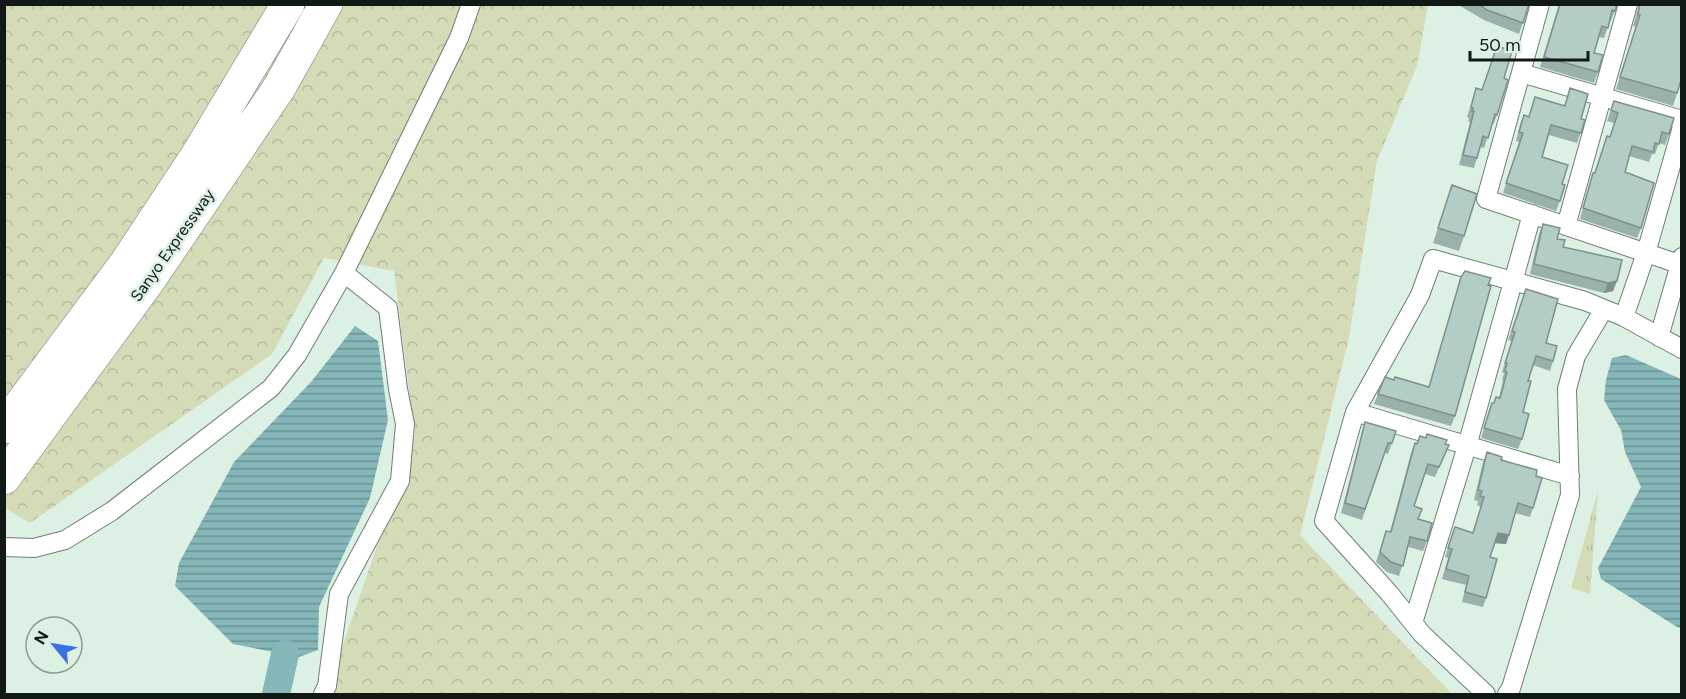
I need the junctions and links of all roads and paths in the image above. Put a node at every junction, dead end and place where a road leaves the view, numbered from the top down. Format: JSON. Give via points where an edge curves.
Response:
{"nodes":[{"id":1,"x":267,"y":4,"type":"edge"},
{"id":2,"x":288,"y":4,"type":"edge"},
{"id":3,"x":326,"y":4,"type":"edge"},
{"id":4,"x":336,"y":4,"type":"edge"},
{"id":5,"x":471,"y":4,"type":"edge"},
{"id":6,"x":1540,"y":4,"type":"edge"},
{"id":7,"x":1628,"y":4,"type":"edge"},
{"id":8,"x":1521,"y":73,"type":"junction"},
{"id":9,"x":279,"y":88,"type":"junction"},
{"id":10,"x":1602,"y":97,"type":"junction"},
{"id":11,"x":1682,"y":120,"type":"edge"},
{"id":12,"x":1682,"y":127,"type":"edge"},
{"id":13,"x":1532,"y":214,"type":"junction"},
{"id":14,"x":1566,"y":226,"type":"junction"},
{"id":15,"x":1646,"y":253,"type":"junction"},
{"id":16,"x":1681,"y":260,"type":"edge"},
{"id":17,"x":126,"y":263,"type":"junction"},
{"id":18,"x":344,"y":273,"type":"junction"},
{"id":19,"x":1514,"y":281,"type":"junction"},
{"id":20,"x":1604,"y":309,"type":"junction"},
{"id":21,"x":1624,"y":317,"type":"junction"},
{"id":22,"x":1659,"y":337,"type":"junction"},
{"id":23,"x":1682,"y":349,"type":"edge"},
{"id":24,"x":1355,"y":412,"type":"junction"},
{"id":25,"x":4,"y":428,"type":"edge"},
{"id":26,"x":1467,"y":446,"type":"junction"},
{"id":27,"x":7,"y":475,"type":"edge"},
{"id":28,"x":1570,"y":476,"type":"junction"},
{"id":29,"x":4,"y":546,"type":"edge"},
{"id":30,"x":1413,"y":623,"type":"junction"},
{"id":31,"x":322,"y":694,"type":"edge"},
{"id":32,"x":1486,"y":694,"type":"edge"},
{"id":33,"x":1507,"y":694,"type":"edge"}],
"edges":[{"from":1,"to":17,"type":"highway","via":[[243,56]]},
{"from":2,"to":17,"type":"highway","name":"Sanyo Expressway","via":[[198,154]]},
{"from":3,"to":9,"type":"highway","name":"Sanyo Expressway"},
{"from":4,"to":9,"type":"highway"},
{"from":5,"to":18,"type":"street","via":[[459,38]]},
{"from":6,"to":8,"type":"street"},
{"from":7,"to":10,"type":"street"},
{"from":8,"to":10,"type":"street"},
{"from":8,"to":13,"type":"street","via":[[1485,199]]},
{"from":9,"to":27,"type":"highway","name":"Sanyo Expressway","via":[[149,280]]},
{"from":10,"to":11,"type":"street"},
{"from":10,"to":14,"type":"street"},
{"from":12,"to":15,"type":"street"},
{"from":13,"to":14,"type":"street"},
{"from":13,"to":19,"type":"street"},
{"from":14,"to":15,"type":"street"},
{"from":15,"to":16,"type":"street"},
{"from":15,"to":21,"type":"street"},
{"from":16,"to":22,"type":"street"},
{"from":17,"to":25,"type":"highway","name":"Sanyo Expressway"},
{"from":18,"to":29,"type":"street","via":[[297,355],[271,388],[112,511],[65,540],[34,548]]},
{"from":18,"to":31,"type":"street","via":[[388,308],[405,424],[400,481],[339,594],[327,686]]},
{"from":19,"to":20,"type":"street"},
{"from":19,"to":24,"type":"street","via":[[1433,259],[1420,295]]},
{"from":19,"to":26,"type":"street"},
{"from":20,"to":21,"type":"street"},
{"from":20,"to":28,"type":"street","via":[[1576,356],[1567,389]]},
{"from":21,"to":22,"type":"street"},
{"from":22,"to":23,"type":"street"},
{"from":24,"to":26,"type":"street"},
{"from":24,"to":30,"type":"street","via":[[1324,521]]},
{"from":26,"to":28,"type":"street"},
{"from":26,"to":30,"type":"street"},
{"from":28,"to":33,"type":"street","via":[[1570,495]]},
{"from":30,"to":32,"type":"street"}]}
